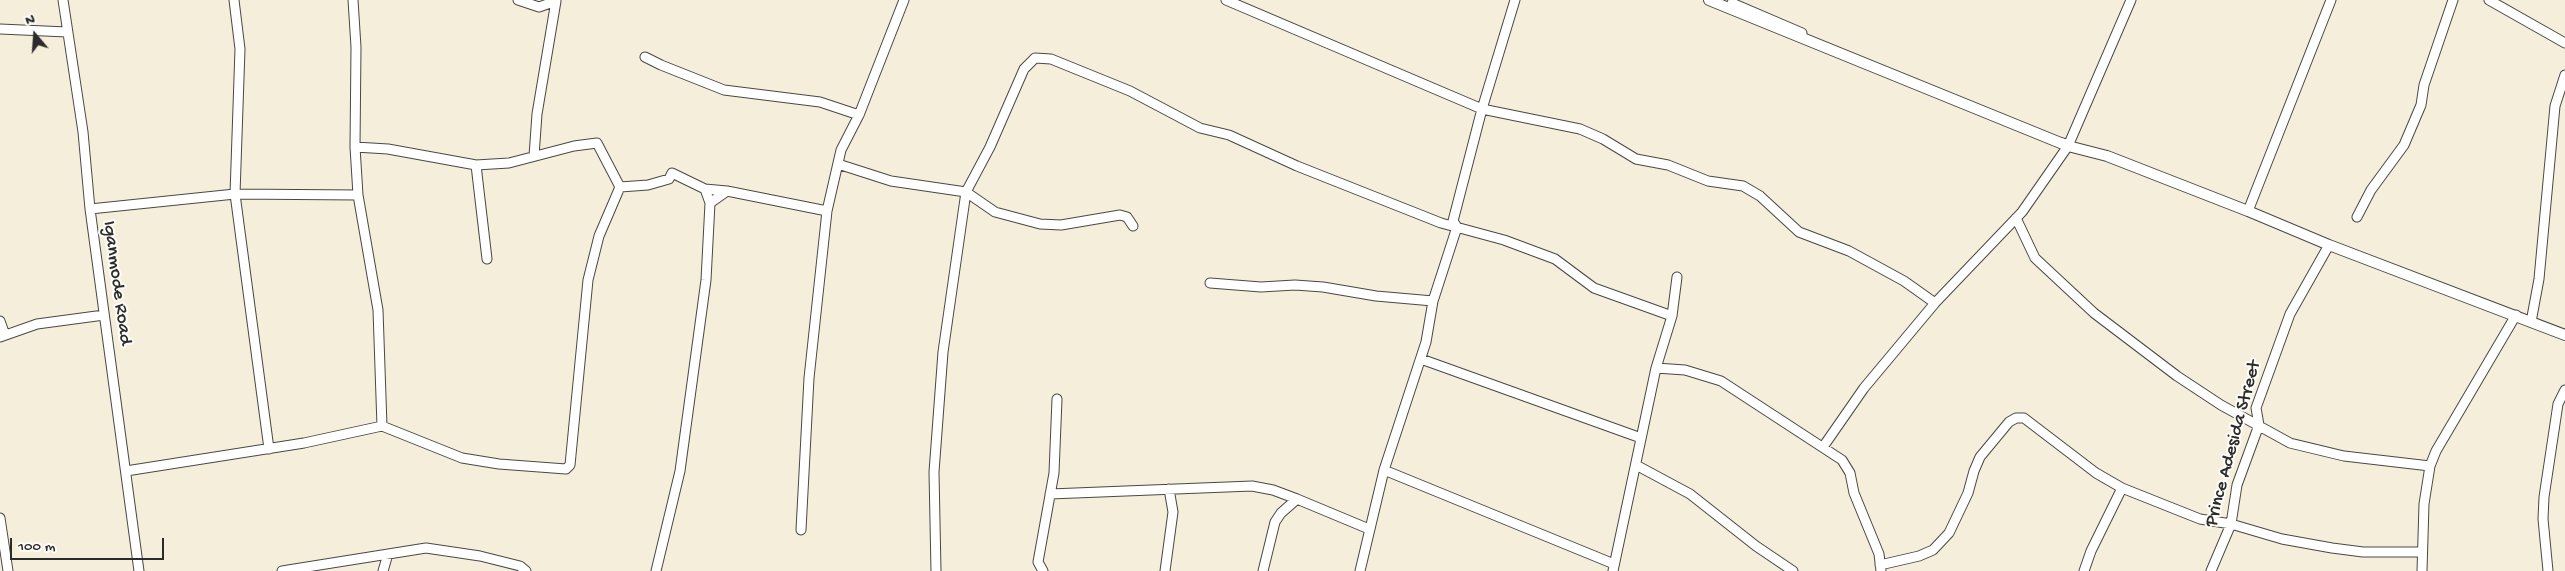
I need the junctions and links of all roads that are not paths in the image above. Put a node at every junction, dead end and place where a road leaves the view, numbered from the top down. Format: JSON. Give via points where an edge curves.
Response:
{"nodes":[{"id":1,"x":63,"y":0,"type":"edge"},
{"id":2,"x":234,"y":0,"type":"edge"},
{"id":3,"x":353,"y":0,"type":"edge"},
{"id":4,"x":518,"y":0,"type":"edge"},
{"id":5,"x":904,"y":0,"type":"edge"},
{"id":6,"x":1226,"y":0,"type":"edge"},
{"id":7,"x":1515,"y":0,"type":"edge"},
{"id":8,"x":1708,"y":0,"type":"edge"},
{"id":9,"x":2132,"y":0,"type":"edge"},
{"id":10,"x":2330,"y":0,"type":"edge"},
{"id":11,"x":2453,"y":0,"type":"edge"},
{"id":12,"x":2492,"y":1,"type":"edge"},
{"id":13,"x":1732,"y":3,"type":"dead end"},
{"id":14,"x":0,"y":29,"type":"edge"},
{"id":15,"x":67,"y":32,"type":"junction"},
{"id":16,"x":2565,"y":43,"type":"edge"},
{"id":17,"x":645,"y":57,"type":"dead end"},
{"id":18,"x":2565,"y":75,"type":"edge"},
{"id":19,"x":1482,"y":109,"type":"junction"},
{"id":20,"x":859,"y":115,"type":"junction"},
{"id":21,"x":2068,"y":146,"type":"junction"},
{"id":22,"x":355,"y":147,"type":"junction"},
{"id":23,"x":534,"y":156,"type":"junction"},
{"id":24,"x":838,"y":164,"type":"junction"},
{"id":25,"x":476,"y":165,"type":"junction"},
{"id":26,"x":620,"y":187,"type":"junction"},
{"id":27,"x":705,"y":188,"type":"junction"},
{"id":28,"x":727,"y":191,"type":"junction"},
{"id":29,"x":966,"y":192,"type":"junction"},
{"id":30,"x":236,"y":194,"type":"junction"},
{"id":31,"x":358,"y":195,"type":"junction"},
{"id":32,"x":710,"y":203,"type":"junction"},
{"id":33,"x":90,"y":209,"type":"junction"},
{"id":34,"x":827,"y":211,"type":"junction"},
{"id":35,"x":2248,"y":211,"type":"junction"},
{"id":36,"x":2357,"y":217,"type":"dead end"},
{"id":37,"x":2016,"y":218,"type":"junction"},
{"id":38,"x":1133,"y":226,"type":"dead end"},
{"id":39,"x":1457,"y":227,"type":"junction"},
{"id":40,"x":2329,"y":245,"type":"junction"},
{"id":41,"x":488,"y":260,"type":"dead end"},
{"id":42,"x":1677,"y":277,"type":"dead end"},
{"id":43,"x":1210,"y":283,"type":"dead end"},
{"id":44,"x":1433,"y":302,"type":"junction"},
{"id":45,"x":1935,"y":302,"type":"junction"},
{"id":46,"x":104,"y":315,"type":"junction"},
{"id":47,"x":2516,"y":315,"type":"junction"},
{"id":48,"x":1672,"y":316,"type":"junction"},
{"id":49,"x":0,"y":322,"type":"edge"},
{"id":50,"x":2531,"y":322,"type":"junction"},
{"id":51,"x":2565,"y":335,"type":"edge"},
{"id":52,"x":2,"y":336,"type":"edge"},
{"id":53,"x":1421,"y":358,"type":"junction"},
{"id":54,"x":1656,"y":368,"type":"junction"},
{"id":55,"x":2565,"y":390,"type":"edge"},
{"id":56,"x":1057,"y":399,"type":"dead end"},
{"id":57,"x":2259,"y":425,"type":"junction"},
{"id":58,"x":382,"y":426,"type":"junction"},
{"id":59,"x":1641,"y":438,"type":"junction"},
{"id":60,"x":1823,"y":447,"type":"junction"},
{"id":61,"x":269,"y":449,"type":"junction"},
{"id":62,"x":1636,"y":465,"type":"junction"},
{"id":63,"x":2430,"y":466,"type":"junction"},
{"id":64,"x":1384,"y":470,"type":"junction"},
{"id":65,"x":126,"y":471,"type":"junction"},
{"id":66,"x":2122,"y":488,"type":"junction"},
{"id":67,"x":1169,"y":489,"type":"junction"},
{"id":68,"x":1050,"y":494,"type":"junction"},
{"id":69,"x":1297,"y":499,"type":"junction"},
{"id":70,"x":0,"y":518,"type":"edge"},
{"id":71,"x":2232,"y":524,"type":"junction"},
{"id":72,"x":1369,"y":529,"type":"junction"},
{"id":73,"x":802,"y":530,"type":"dead end"},
{"id":74,"x":2422,"y":552,"type":"junction"},
{"id":75,"x":388,"y":554,"type":"junction"},
{"id":76,"x":1614,"y":568,"type":"edge"},
{"id":77,"x":1881,"y":568,"type":"edge"},
{"id":78,"x":2086,"y":570,"type":"edge"},
{"id":79,"x":8,"y":571,"type":"edge"},
{"id":80,"x":139,"y":571,"type":"edge"},
{"id":81,"x":282,"y":571,"type":"edge"},
{"id":82,"x":383,"y":571,"type":"edge"},
{"id":83,"x":526,"y":571,"type":"edge"},
{"id":84,"x":656,"y":571,"type":"edge"},
{"id":85,"x":936,"y":571,"type":"edge"},
{"id":86,"x":1042,"y":571,"type":"edge"},
{"id":87,"x":1165,"y":571,"type":"edge"},
{"id":88,"x":1263,"y":571,"type":"edge"},
{"id":89,"x":1360,"y":571,"type":"edge"},
{"id":90,"x":1793,"y":571,"type":"edge"},
{"id":91,"x":2211,"y":571,"type":"edge"},
{"id":92,"x":2422,"y":571,"type":"edge"},
{"id":93,"x":2548,"y":571,"type":"edge"}],
"edges":[{"from":1,"to":15,"type":"street","name":"Iganmode Road"},
{"from":2,"to":30,"type":"street","via":[[240,49]]},
{"from":3,"to":22,"type":"street"},
{"from":4,"to":23,"type":"street","via":[[540,7],[556,1],[537,114]]},
{"from":5,"to":20,"type":"street"},
{"from":6,"to":19,"type":"street"},
{"from":7,"to":19,"type":"street"},
{"from":8,"to":21,"type":"street"},
{"from":9,"to":21,"type":"street"},
{"from":10,"to":35,"type":"street"},
{"from":11,"to":36,"type":"street","via":[[2408,137],[2370,190]]},
{"from":12,"to":16,"type":"street"},
{"from":13,"to":21,"type":"street"},
{"from":14,"to":15,"type":"street"},
{"from":15,"to":33,"type":"street","name":"Iganmode Road","via":[[84,132]]},
{"from":17,"to":20,"type":"street","via":[[724,90],[820,102]]},
{"from":18,"to":50,"type":"street","via":[[2555,106],[2539,279]]},
{"from":19,"to":39,"type":"street","via":[[1453,221]]},
{"from":19,"to":45,"type":"street","via":[[1580,129],[1604,139],[1636,159],[1668,165],[1708,181],[1743,186],[1760,196],[1799,232],[1849,251],[1917,288]]},
{"from":20,"to":24,"type":"street","via":[[841,150]]},
{"from":21,"to":35,"type":"street","via":[[2107,156]]},
{"from":21,"to":37,"type":"street"},
{"from":22,"to":25,"type":"street","via":[[388,149]]},
{"from":22,"to":31,"type":"street"},
{"from":23,"to":25,"type":"street","via":[[509,163]]},
{"from":23,"to":26,"type":"street","via":[[597,143]]},
{"from":24,"to":29,"type":"street","via":[[891,181]]},
{"from":24,"to":34,"type":"street"},
{"from":25,"to":41,"type":"street"},
{"from":26,"to":27,"type":"street","via":[[669,180],[672,173]]},
{"from":26,"to":58,"type":"street","via":[[599,236],[591,266],[570,465],[566,469],[462,458]]},
{"from":27,"to":28,"type":"street"},
{"from":27,"to":32,"type":"street"},
{"from":28,"to":32,"type":"street"},
{"from":28,"to":34,"type":"street"},
{"from":29,"to":38,"type":"street","via":[[995,212],[1040,224],[1061,225],[1120,215]]},
{"from":29,"to":39,"type":"street","via":[[990,147],[1024,69],[1035,58],[1042,57],[1130,91],[1200,128],[1229,135],[1297,166]]},
{"from":29,"to":85,"type":"street","via":[[943,352],[934,472]]},
{"from":30,"to":31,"type":"street"},
{"from":30,"to":33,"type":"street"},
{"from":30,"to":61,"type":"street"},
{"from":31,"to":58,"type":"street","via":[[378,310]]},
{"from":32,"to":84,"type":"street","via":[[706,280],[680,470]]},
{"from":33,"to":46,"type":"street","name":"Iganmode Road"},
{"from":34,"to":73,"type":"street","via":[[809,378]]},
{"from":35,"to":40,"type":"street"},
{"from":37,"to":45,"type":"street"},
{"from":37,"to":57,"type":"street","via":[[2035,258],[2094,313],[2177,376]]},
{"from":39,"to":44,"type":"street"},
{"from":39,"to":48,"type":"street","via":[[1555,259],[1594,288]]},
{"from":40,"to":47,"type":"street"},
{"from":40,"to":57,"type":"street","name":"Prince Adesida Street","via":[[2290,314],[2256,408]]},
{"from":42,"to":48,"type":"street"},
{"from":43,"to":44,"type":"street","via":[[1305,286]]},
{"from":44,"to":53,"type":"street"},
{"from":45,"to":60,"type":"street","via":[[1864,388]]},
{"from":46,"to":52,"type":"street","via":[[37,324]]},
{"from":46,"to":65,"type":"street","name":"Iganmode Road"},
{"from":47,"to":50,"type":"street"},
{"from":47,"to":63,"type":"street"},
{"from":48,"to":54,"type":"street"},
{"from":49,"to":52,"type":"street"},
{"from":50,"to":51,"type":"street"},
{"from":53,"to":59,"type":"street"},
{"from":53,"to":64,"type":"street"},
{"from":54,"to":59,"type":"street"},
{"from":54,"to":60,"type":"street","via":[[1685,370],[1721,381]]},
{"from":55,"to":93,"type":"street","via":[[2558,404],[2544,497]]},
{"from":56,"to":68,"type":"street"},
{"from":57,"to":63,"type":"street","via":[[2290,442],[2344,456]]},
{"from":57,"to":71,"type":"street","name":"Prince Adesida Street","via":[[2237,485]]},
{"from":58,"to":61,"type":"street"},
{"from":59,"to":62,"type":"street"},
{"from":60,"to":77,"type":"street","via":[[1842,460],[1850,473]]},
{"from":61,"to":65,"type":"street"},
{"from":62,"to":76,"type":"street"},
{"from":62,"to":90,"type":"street","via":[[1690,494]]},
{"from":63,"to":74,"type":"street"},
{"from":64,"to":72,"type":"street"},
{"from":64,"to":76,"type":"street"},
{"from":65,"to":80,"type":"street","name":"Iganmode Road"},
{"from":66,"to":71,"type":"street","via":[[2200,519]]},
{"from":66,"to":77,"type":"street","via":[[2096,473],[2024,418],[2016,418],[1980,457],[1949,533],[1933,550]]},
{"from":66,"to":78,"type":"street"},
{"from":67,"to":68,"type":"street"},
{"from":67,"to":69,"type":"street","via":[[1252,486]]},
{"from":67,"to":87,"type":"street","via":[[1173,512]]},
{"from":68,"to":86,"type":"street","via":[[1038,562]]},
{"from":69,"to":72,"type":"street"},
{"from":69,"to":88,"type":"street","via":[[1275,522]]},
{"from":70,"to":79,"type":"street"},
{"from":71,"to":74,"type":"street","via":[[2282,539],[2332,548],[2363,552]]},
{"from":71,"to":91,"type":"street","name":"Prince Adesida Street"},
{"from":72,"to":89,"type":"street"},
{"from":74,"to":92,"type":"street"},
{"from":75,"to":81,"type":"street"},
{"from":75,"to":82,"type":"street"},
{"from":75,"to":83,"type":"street","via":[[426,548],[456,551],[512,564]]}]}
